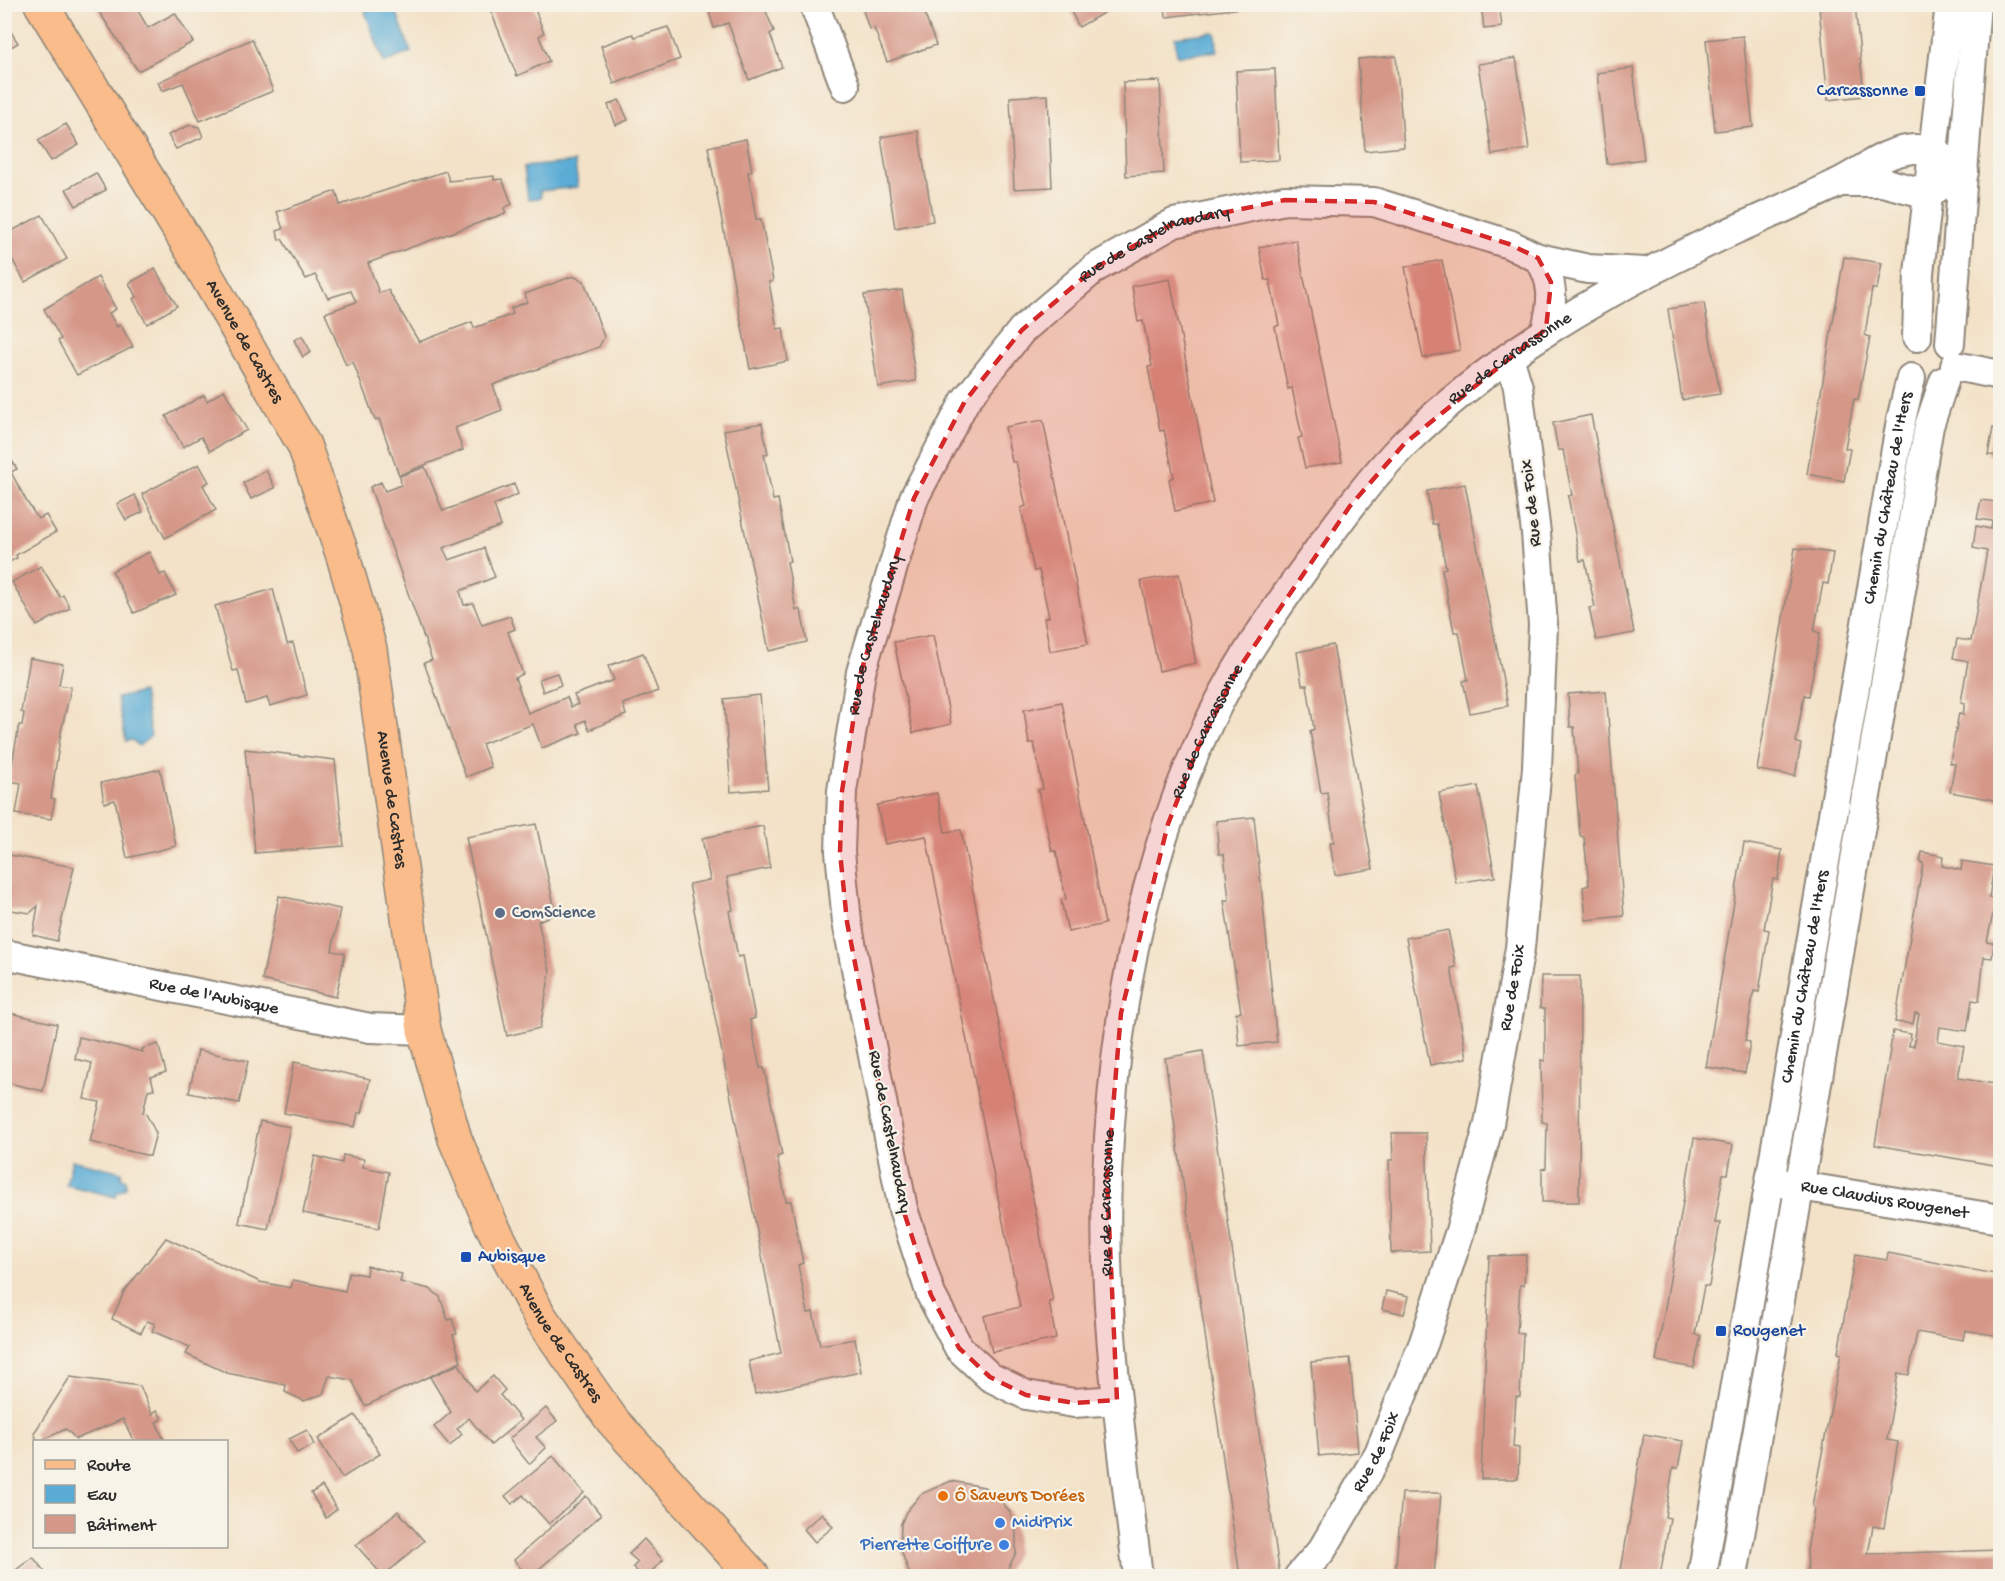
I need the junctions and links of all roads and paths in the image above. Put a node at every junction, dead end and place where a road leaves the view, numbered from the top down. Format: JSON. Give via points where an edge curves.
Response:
{"nodes":[{"id":1,"x":41,"y":4,"type":"edge"},
{"id":2,"x":814,"y":4,"type":"edge"},
{"id":3,"x":1950,"y":4,"type":"edge"},
{"id":4,"x":1976,"y":4,"type":"edge"},
{"id":5,"x":845,"y":86,"type":"dead end"},
{"id":6,"x":1933,"y":152,"type":"junction"},
{"id":7,"x":1964,"y":172,"type":"junction"},
{"id":8,"x":1841,"y":182,"type":"junction"},
{"id":9,"x":1928,"y":194,"type":"junction"},
{"id":10,"x":1538,"y":258,"type":"junction"},
{"id":11,"x":1645,"y":272,"type":"junction"},
{"id":12,"x":1546,"y":329,"type":"junction"},
{"id":13,"x":1917,"y":337,"type":"junction"},
{"id":14,"x":1509,"y":357,"type":"junction"},
{"id":15,"x":1950,"y":363,"type":"junction"},
{"id":16,"x":2001,"y":375,"type":"edge"},
{"id":17,"x":1911,"y":378,"type":"junction"},
{"id":18,"x":4,"y":954,"type":"edge"},
{"id":19,"x":424,"y":1030,"type":"junction"},
{"id":20,"x":1768,"y":1181,"type":"junction"},
{"id":21,"x":1800,"y":1186,"type":"junction"},
{"id":22,"x":2001,"y":1219,"type":"edge"},
{"id":23,"x":1117,"y":1400,"type":"junction"},
{"id":24,"x":753,"y":1576,"type":"edge"},
{"id":25,"x":1138,"y":1576,"type":"edge"},
{"id":26,"x":1299,"y":1576,"type":"edge"},
{"id":27,"x":1702,"y":1576,"type":"edge"},
{"id":28,"x":1733,"y":1576,"type":"edge"}],
"edges":[{"from":1,"to":19,"type":"main road","name":"Avenue de Castres","via":[[194,254],[304,445],[344,556],[370,649]]},
{"from":2,"to":5,"type":"street"},
{"from":3,"to":6,"type":"street","name":"Chemin du Château de l'Hers"},
{"from":4,"to":7,"type":"street","name":"Chemin du Château de l'Hers"},
{"from":6,"to":7,"type":"street"},
{"from":6,"to":8,"type":"street","name":"Rue de Carcassonne","via":[[1915,149],[1887,155]]},
{"from":6,"to":9,"type":"street","name":"Chemin du Château de l'Hers"},
{"from":7,"to":9,"type":"street"},
{"from":7,"to":15,"type":"street","name":"Chemin du Château de l'Hers","via":[[1953,279]]},
{"from":8,"to":9,"type":"street","name":"Rue de Carcassonne","via":[[1882,182]]},
{"from":8,"to":11,"type":"street","name":"Rue de Carcassonne"},
{"from":9,"to":13,"type":"street","name":"Chemin du Château de l'Hers"},
{"from":10,"to":11,"type":"street","name":"Rue de Castelnaudary","via":[[1588,269]]},
{"from":10,"to":12,"type":"street","via":[[1551,282]]},
{"from":10,"to":23,"type":"street","name":"Rue de Castelnaudary","via":[[1509,244],[1374,202],[1286,200],[1174,223],[1095,268],[1022,330],[965,402],[914,498],[861,672],[842,791],[840,852],[847,922],[903,1209],[931,1295],[959,1348],[990,1377],[1026,1395],[1074,1403]]},
{"from":11,"to":12,"type":"street","name":"Rue de Carcassonne"},
{"from":12,"to":14,"type":"street","name":"Rue de Carcassonne"},
{"from":13,"to":15,"type":"street","via":[[1931,333],[1945,338]]},
{"from":13,"to":17,"type":"street","name":"Chemin du Château de l'Hers","via":[[1904,355]]},
{"from":14,"to":23,"type":"street","name":"Rue de Carcassonne","via":[[1406,443],[1350,506],[1235,674],[1198,748],[1168,824],[1121,1013],[1112,1104],[1107,1179]]},
{"from":14,"to":26,"type":"street","name":"Rue de Foix","via":[[1518,387],[1543,625],[1537,768],[1515,971],[1489,1124],[1424,1342],[1379,1453],[1322,1550]]},
{"from":15,"to":16,"type":"street"},
{"from":15,"to":17,"type":"street","name":"Chemin du Château de l'Hers","via":[[1927,385]]},
{"from":15,"to":21,"type":"street","name":"Chemin du Château de l'Hers","via":[[1929,426]]},
{"from":17,"to":20,"type":"street","name":"Chemin du Château de l'Hers"},
{"from":18,"to":19,"type":"street","name":"Rue de l'Aubisque","via":[[370,1028]]},
{"from":19,"to":24,"type":"main road","name":"Avenue de Castres","via":[[455,1139],[491,1224],[539,1315],[612,1420]]},
{"from":20,"to":21,"type":"street","name":"Rue Claudius Rougenet"},
{"from":20,"to":27,"type":"street","name":"Chemin du Château de l'Hers"},
{"from":21,"to":22,"type":"street","name":"Rue Claudius Rougenet"},
{"from":21,"to":28,"type":"street","name":"Chemin du Château de l'Hers"},
{"from":23,"to":25,"type":"street","name":"Rue de Carcassonne"}]}
